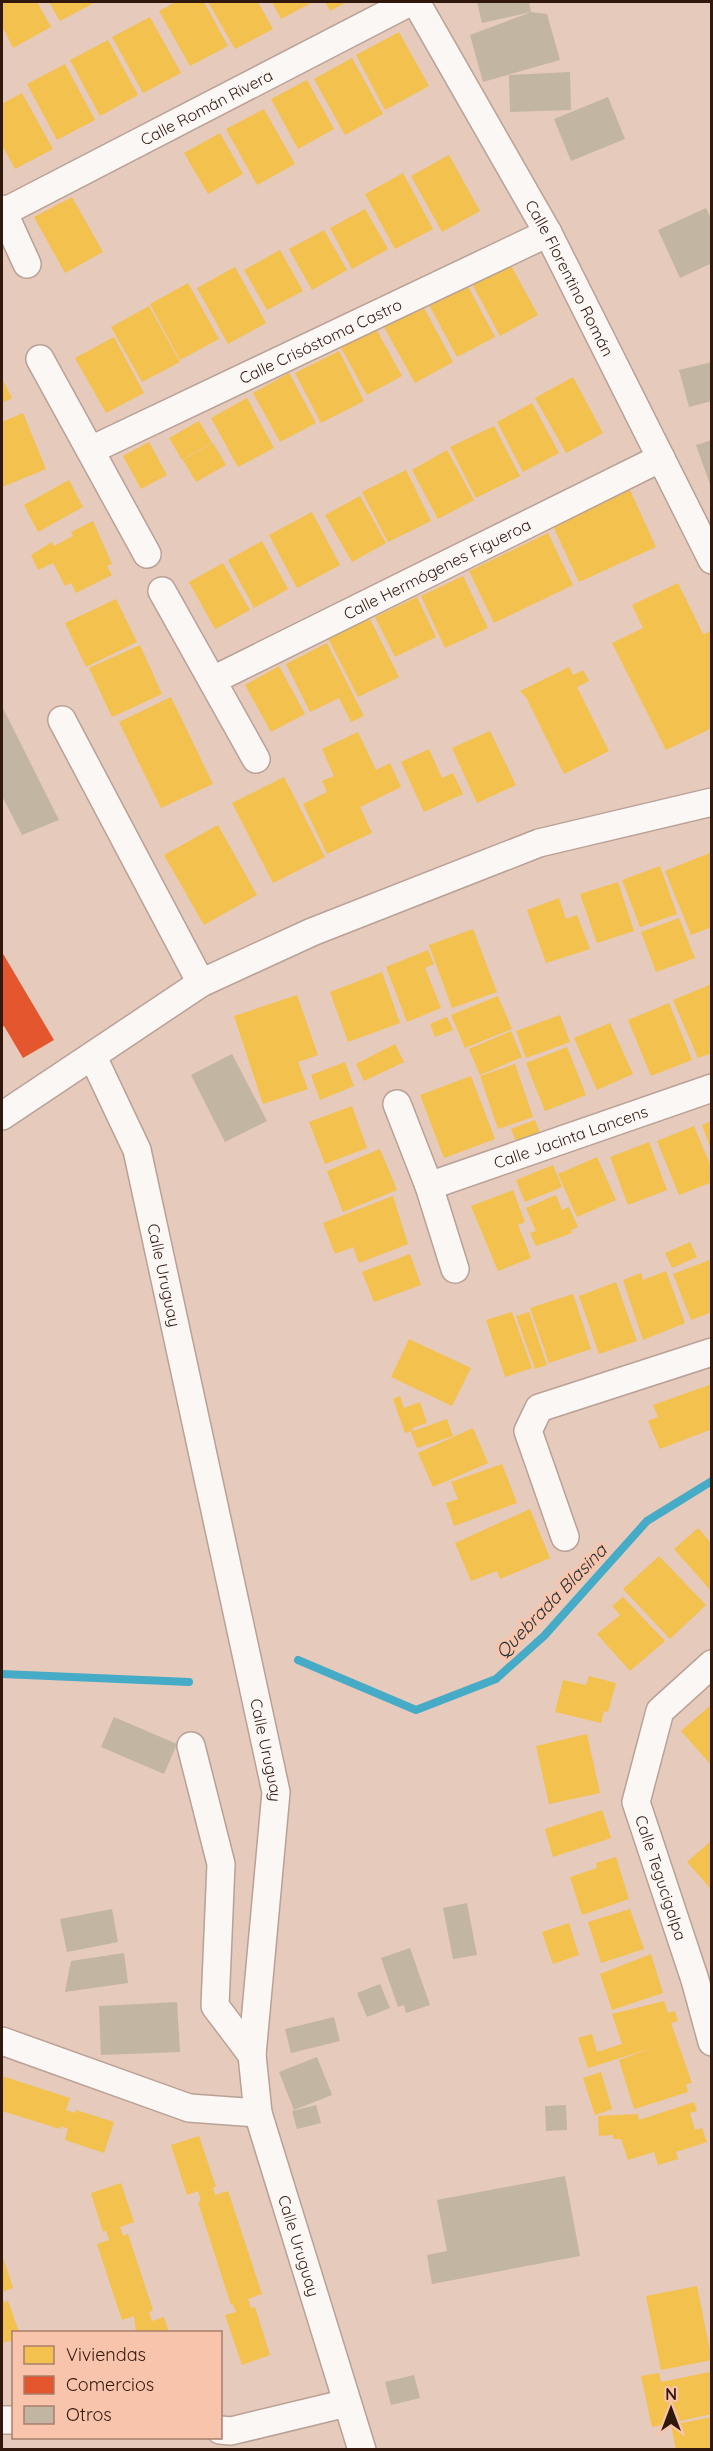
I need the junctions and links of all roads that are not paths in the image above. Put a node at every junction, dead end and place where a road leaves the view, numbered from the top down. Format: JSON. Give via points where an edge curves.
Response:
{"nodes":[{"id":1,"x":410,"y":2,"type":"edge"},
{"id":2,"x":416,"y":2,"type":"edge"},
{"id":3,"x":3,"y":210,"type":"edge"},
{"id":4,"x":548,"y":233,"type":"junction"},
{"id":5,"x":27,"y":264,"type":"dead end"},
{"id":6,"x":40,"y":359,"type":"dead end"},
{"id":7,"x":91,"y":450,"type":"junction"},
{"id":8,"x":661,"y":458,"type":"junction"},
{"id":9,"x":709,"y":548,"type":"edge"},
{"id":10,"x":147,"y":554,"type":"dead end"},
{"id":11,"x":162,"y":591,"type":"dead end"},
{"id":12,"x":213,"y":680,"type":"junction"},
{"id":13,"x":62,"y":720,"type":"dead end"},
{"id":14,"x":256,"y":759,"type":"dead end"},
{"id":15,"x":711,"y":802,"type":"edge"},
{"id":16,"x":201,"y":983,"type":"junction"},
{"id":17,"x":93,"y":1057,"type":"junction"},
{"id":18,"x":711,"y":1088,"type":"edge"},
{"id":19,"x":397,"y":1104,"type":"dead end"},
{"id":20,"x":2,"y":1116,"type":"edge"},
{"id":21,"x":429,"y":1186,"type":"junction"},
{"id":22,"x":455,"y":1269,"type":"dead end"},
{"id":23,"x":711,"y":1352,"type":"edge"},
{"id":24,"x":565,"y":1537,"type":"dead end"},
{"id":25,"x":711,"y":1664,"type":"edge"},
{"id":26,"x":191,"y":1746,"type":"dead end"},
{"id":27,"x":703,"y":1976,"type":"edge"},
{"id":28,"x":2,"y":2041,"type":"edge"},
{"id":29,"x":711,"y":2042,"type":"edge"},
{"id":30,"x":252,"y":2055,"type":"junction"},
{"id":31,"x":258,"y":2113,"type":"junction"},
{"id":32,"x":347,"y":2403,"type":"junction"},
{"id":33,"x":222,"y":2430,"type":"edge"},
{"id":34,"x":362,"y":2450,"type":"edge"}],
"edges":[{"from":1,"to":3,"type":"street","name":"Calle Román Rivera"},
{"from":2,"to":4,"type":"street","name":"Calle Florentino Román"},
{"from":3,"to":5,"type":"street"},
{"from":4,"to":7,"type":"street","name":"Calle Crisóstoma Castro"},
{"from":4,"to":8,"type":"street","name":"Calle Florentino Román"},
{"from":6,"to":7,"type":"street"},
{"from":7,"to":10,"type":"street"},
{"from":8,"to":9,"type":"street","name":"Calle Florentino Román"},
{"from":8,"to":12,"type":"street","name":"Calle Hermógenes Figueroa"},
{"from":11,"to":12,"type":"street"},
{"from":12,"to":14,"type":"street"},
{"from":13,"to":16,"type":"street"},
{"from":15,"to":16,"type":"street","via":[[539,843],[312,932]]},
{"from":16,"to":17,"type":"street"},
{"from":17,"to":20,"type":"street"},
{"from":17,"to":30,"type":"street","name":"Calle Uruguay","via":[[137,1150],[276,1792]]},
{"from":18,"to":21,"type":"street","name":"Calle Jacinta Lancens"},
{"from":19,"to":21,"type":"street"},
{"from":21,"to":22,"type":"street"},
{"from":23,"to":24,"type":"street","via":[[539,1408],[528,1431]]},
{"from":25,"to":27,"type":"street","name":"Calle Tegucigalpa","via":[[660,1711],[636,1802]]},
{"from":26,"to":30,"type":"street","via":[[221,1864],[215,2006]]},
{"from":27,"to":29,"type":"street","name":"Calle Tegucigalpa"},
{"from":28,"to":31,"type":"street","via":[[189,2108]]},
{"from":30,"to":31,"type":"street","name":"Calle Uruguay"},
{"from":31,"to":32,"type":"street","name":"Calle Uruguay"},
{"from":32,"to":33,"type":"street"},
{"from":32,"to":34,"type":"street","name":"Calle Uruguay"}]}
